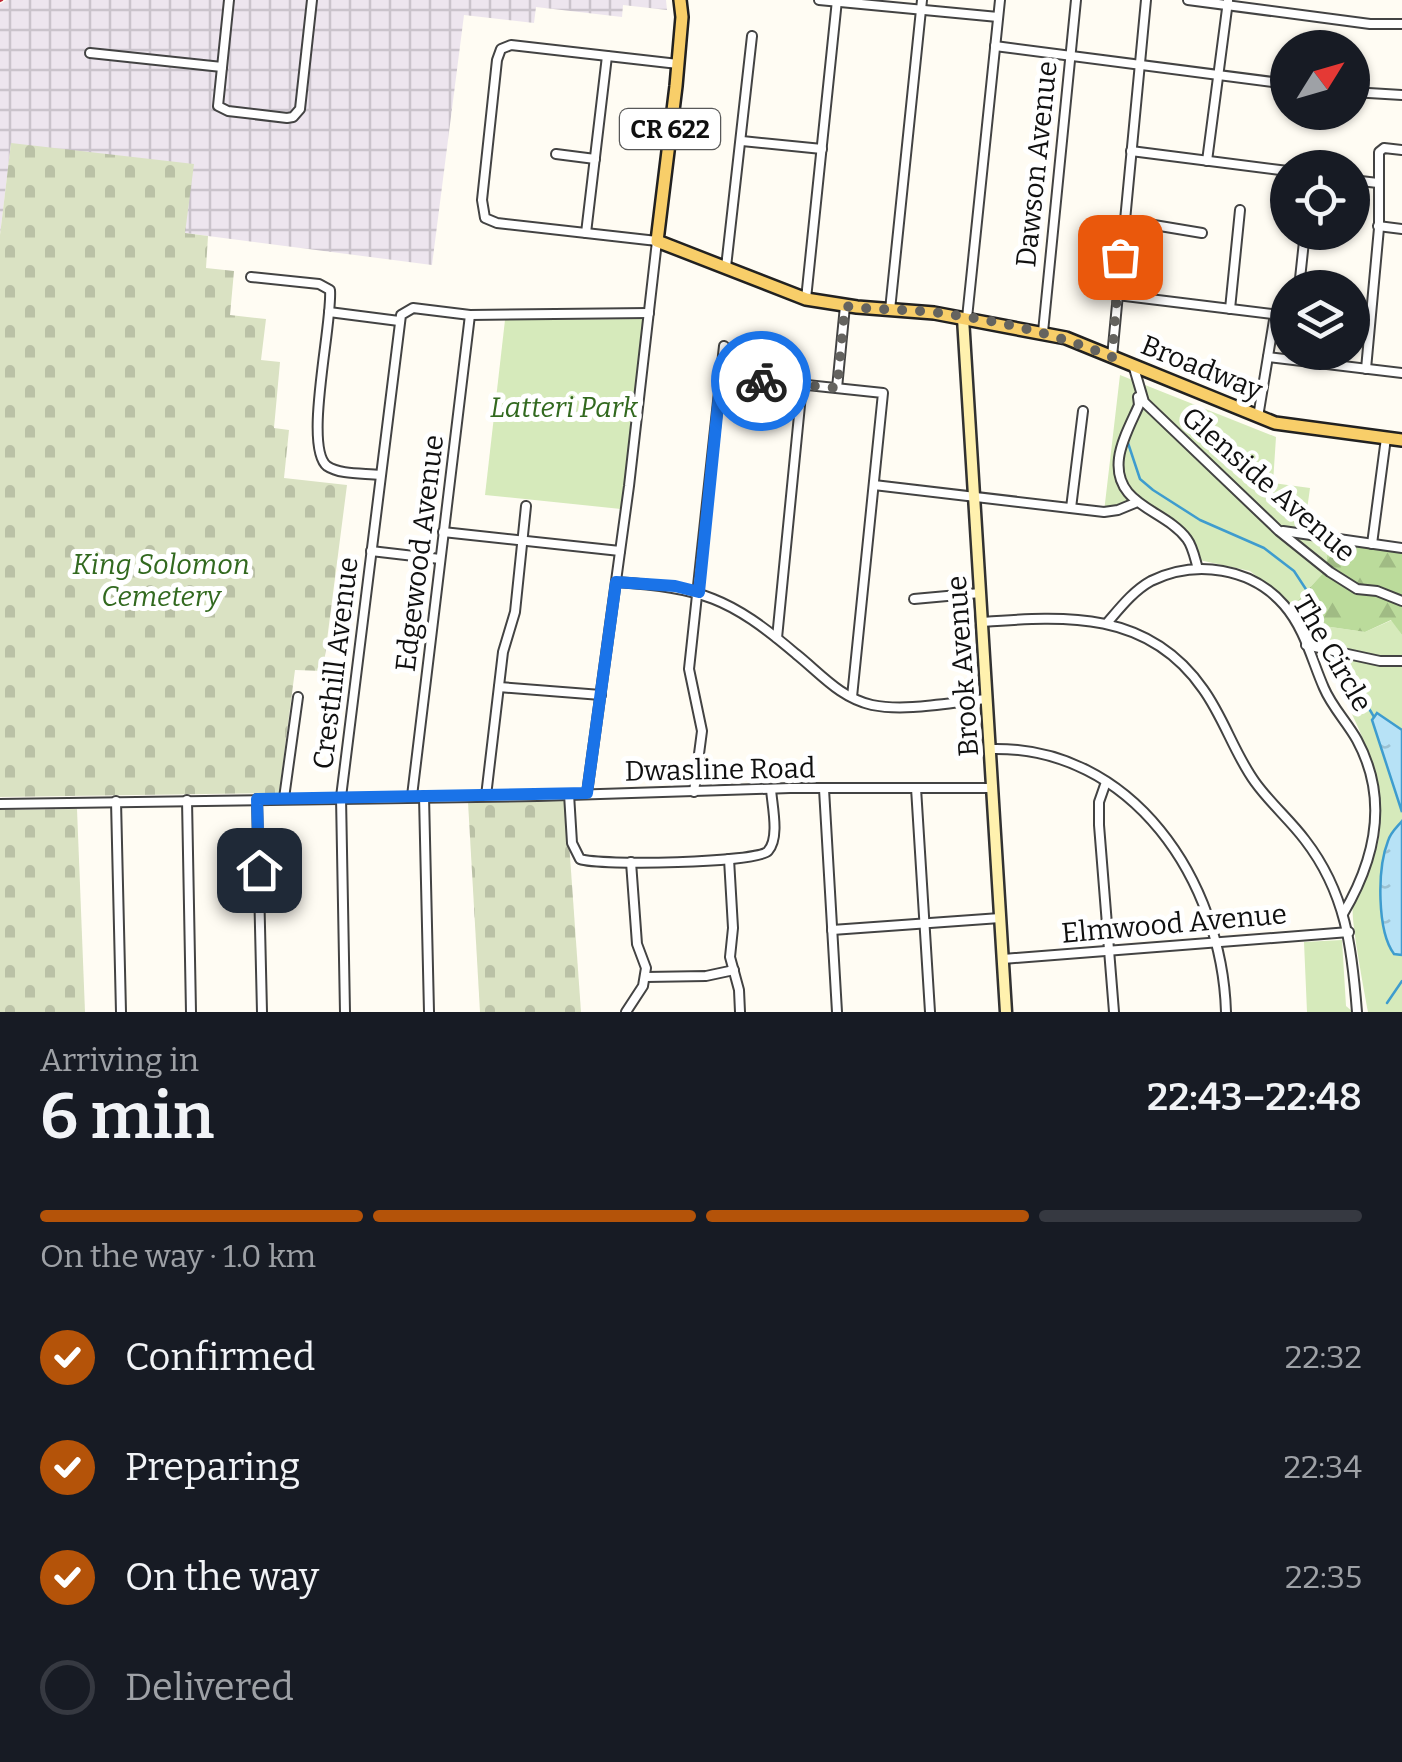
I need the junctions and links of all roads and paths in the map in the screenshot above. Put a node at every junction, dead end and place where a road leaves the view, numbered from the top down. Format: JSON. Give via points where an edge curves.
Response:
{"nodes":[{"id":1,"x":229,"y":0,"type":"edge"},
{"id":2,"x":312,"y":0,"type":"edge"},
{"id":3,"x":680,"y":0,"type":"edge"},
{"id":4,"x":688,"y":0,"type":"edge"},
{"id":5,"x":819,"y":0,"type":"edge"},
{"id":6,"x":1000,"y":0,"type":"edge"},
{"id":7,"x":1076,"y":0,"type":"edge"},
{"id":8,"x":1146,"y":0,"type":"edge"},
{"id":9,"x":1188,"y":0,"type":"edge"},
{"id":10,"x":837,"y":1,"type":"edge"},
{"id":11,"x":1227,"y":2,"type":"edge"},
{"id":12,"x":921,"y":5,"type":"edge"},
{"id":13,"x":682,"y":17,"type":"junction"},
{"id":14,"x":998,"y":18,"type":"junction"},
{"id":15,"x":1402,"y":24,"type":"edge"},
{"id":16,"x":752,"y":36,"type":"dead end"},
{"id":17,"x":995,"y":46,"type":"junction"},
{"id":18,"x":90,"y":52,"type":"dead end"},
{"id":19,"x":607,"y":56,"type":"junction"},
{"id":20,"x":1070,"y":57,"type":"junction"},
{"id":21,"x":678,"y":64,"type":"junction"},
{"id":22,"x":1140,"y":65,"type":"junction"},
{"id":23,"x":222,"y":68,"type":"junction"},
{"id":24,"x":1218,"y":75,"type":"junction"},
{"id":25,"x":1270,"y":82,"type":"edge"},
{"id":26,"x":1370,"y":93,"type":"edge"},
{"id":27,"x":1402,"y":95,"type":"edge"},
{"id":28,"x":742,"y":140,"type":"junction"},
{"id":29,"x":822,"y":149,"type":"junction"},
{"id":30,"x":1402,"y":150,"type":"edge"},
{"id":31,"x":1131,"y":151,"type":"junction"},
{"id":32,"x":556,"y":154,"type":"dead end"},
{"id":33,"x":595,"y":158,"type":"junction"},
{"id":34,"x":1207,"y":160,"type":"junction"},
{"id":35,"x":1270,"y":169,"type":"edge"},
{"id":36,"x":1370,"y":182,"type":"edge"},
{"id":37,"x":1378,"y":183,"type":"junction"},
{"id":38,"x":1240,"y":210,"type":"dead end"},
{"id":39,"x":1124,"y":220,"type":"junction"},
{"id":40,"x":1378,"y":226,"type":"junction"},
{"id":41,"x":1402,"y":229,"type":"edge"},
{"id":42,"x":586,"y":233,"type":"junction"},
{"id":43,"x":1202,"y":233,"type":"dead end"},
{"id":44,"x":658,"y":241,"type":"junction"},
{"id":45,"x":726,"y":267,"type":"junction"},
{"id":46,"x":250,"y":278,"type":"dead end"},
{"id":47,"x":1117,"y":295,"type":"junction"},
{"id":48,"x":806,"y":298,"type":"junction"},
{"id":49,"x":845,"y":306,"type":"junction"},
{"id":50,"x":1230,"y":309,"type":"junction"},
{"id":51,"x":890,"y":310,"type":"junction"},
{"id":52,"x":329,"y":312,"type":"junction"},
{"id":53,"x":1270,"y":313,"type":"edge"},
{"id":54,"x":470,"y":314,"type":"junction"},
{"id":55,"x":649,"y":314,"type":"junction"},
{"id":56,"x":965,"y":318,"type":"junction"},
{"id":57,"x":399,"y":321,"type":"junction"},
{"id":58,"x":1370,"y":321,"type":"edge"},
{"id":59,"x":1043,"y":332,"type":"junction"},
{"id":60,"x":1270,"y":345,"type":"edge"},
{"id":61,"x":724,"y":346,"type":"dead end"},
{"id":62,"x":1112,"y":357,"type":"junction"},
{"id":63,"x":1268,"y":357,"type":"joint"},
{"id":64,"x":1134,"y":368,"type":"junction"},
{"id":65,"x":1370,"y":369,"type":"edge"},
{"id":66,"x":1402,"y":373,"type":"edge"},
{"id":67,"x":721,"y":376,"type":"junction"},
{"id":68,"x":802,"y":385,"type":"junction"},
{"id":69,"x":837,"y":388,"type":"junction"},
{"id":70,"x":1083,"y":411,"type":"dead end"},
{"id":71,"x":1258,"y":416,"type":"junction"},
{"id":72,"x":1386,"y":438,"type":"junction"},
{"id":73,"x":1402,"y":440,"type":"edge"},
{"id":74,"x":380,"y":475,"type":"junction"},
{"id":75,"x":874,"y":485,"type":"junction"},
{"id":76,"x":974,"y":496,"type":"junction"},
{"id":77,"x":1135,"y":503,"type":"junction"},
{"id":78,"x":526,"y":506,"type":"dead end"},
{"id":79,"x":1071,"y":508,"type":"junction"},
{"id":80,"x":1279,"y":530,"type":"junction"},
{"id":81,"x":443,"y":532,"type":"junction"},
{"id":82,"x":523,"y":541,"type":"junction"},
{"id":83,"x":1372,"y":544,"type":"junction"},
{"id":84,"x":1402,"y":548,"type":"edge"},
{"id":85,"x":371,"y":551,"type":"junction"},
{"id":86,"x":620,"y":551,"type":"junction"},
{"id":87,"x":440,"y":560,"type":"junction"},
{"id":88,"x":1198,"y":569,"type":"junction"},
{"id":89,"x":616,"y":582,"type":"junction"},
{"id":90,"x":699,"y":592,"type":"junction"},
{"id":91,"x":980,"y":593,"type":"junction"},
{"id":92,"x":914,"y":598,"type":"dead end"},
{"id":93,"x":1402,"y":601,"type":"edge"},
{"id":94,"x":982,"y":622,"type":"junction"},
{"id":95,"x":1107,"y":623,"type":"junction"},
{"id":96,"x":777,"y":638,"type":"junction"},
{"id":97,"x":1306,"y":644,"type":"junction"},
{"id":98,"x":1402,"y":660,"type":"edge"},
{"id":99,"x":499,"y":688,"type":"junction"},
{"id":100,"x":600,"y":696,"type":"junction"},
{"id":101,"x":298,"y":697,"type":"dead end"},
{"id":102,"x":852,"y":697,"type":"junction"},
{"id":103,"x":987,"y":699,"type":"junction"},
{"id":104,"x":990,"y":749,"type":"junction"},
{"id":105,"x":1106,"y":782,"type":"junction"},
{"id":106,"x":916,"y":788,"type":"junction"},
{"id":107,"x":992,"y":788,"type":"junction"},
{"id":108,"x":771,"y":789,"type":"junction"},
{"id":109,"x":824,"y":789,"type":"junction"},
{"id":110,"x":694,"y":792,"type":"junction"},
{"id":111,"x":587,"y":793,"type":"junction"},
{"id":112,"x":570,"y":794,"type":"junction"},
{"id":113,"x":412,"y":796,"type":"junction"},
{"id":114,"x":424,"y":796,"type":"junction"},
{"id":115,"x":486,"y":796,"type":"junction"},
{"id":116,"x":284,"y":798,"type":"junction"},
{"id":117,"x":341,"y":798,"type":"junction"},
{"id":118,"x":257,"y":799,"type":"junction"},
{"id":119,"x":187,"y":800,"type":"junction"},
{"id":120,"x":116,"y":802,"type":"junction"},
{"id":121,"x":0,"y":804,"type":"edge"},
{"id":122,"x":730,"y":859,"type":"junction"},
{"id":123,"x":631,"y":862,"type":"junction"},
{"id":124,"x":1343,"y":914,"type":"junction"},
{"id":125,"x":1000,"y":918,"type":"junction"},
{"id":126,"x":924,"y":923,"type":"junction"},
{"id":127,"x":832,"y":930,"type":"junction"},
{"id":128,"x":1349,"y":932,"type":"junction"},
{"id":129,"x":1217,"y":941,"type":"junction"},
{"id":130,"x":1109,"y":951,"type":"junction"},
{"id":131,"x":1003,"y":960,"type":"junction"},
{"id":132,"x":734,"y":970,"type":"junction"},
{"id":133,"x":646,"y":978,"type":"junction"},
{"id":134,"x":121,"y":1012,"type":"edge"},
{"id":135,"x":191,"y":1012,"type":"edge"},
{"id":136,"x":262,"y":1012,"type":"edge"},
{"id":137,"x":344,"y":1012,"type":"edge"},
{"id":138,"x":429,"y":1012,"type":"edge"},
{"id":139,"x":626,"y":1012,"type":"edge"},
{"id":140,"x":740,"y":1012,"type":"edge"},
{"id":141,"x":836,"y":1012,"type":"edge"},
{"id":142,"x":930,"y":1012,"type":"edge"},
{"id":143,"x":1006,"y":1012,"type":"edge"},
{"id":144,"x":1114,"y":1012,"type":"edge"},
{"id":145,"x":1226,"y":1012,"type":"edge"},
{"id":146,"x":1357,"y":1012,"type":"edge"}],
"edges":[{"from":1,"to":23,"type":"street"},
{"from":2,"to":23,"type":"street","via":[[300,109],[293,117],[218,106]]},
{"from":3,"to":13,"type":"main road","number":"CR 622"},
{"from":4,"to":13,"type":"main road","number":"CR 622"},
{"from":5,"to":10,"type":"street"},
{"from":6,"to":14,"type":"street"},
{"from":7,"to":20,"type":"street","name":"Dawson Avenue"},
{"from":8,"to":22,"type":"street"},
{"from":9,"to":11,"type":"street"},
{"from":10,"to":12,"type":"street"},
{"from":10,"to":29,"type":"street"},
{"from":11,"to":15,"type":"street"},
{"from":11,"to":24,"type":"street"},
{"from":12,"to":14,"type":"street"},
{"from":12,"to":51,"type":"street"},
{"from":13,"to":21,"type":"main road","number":"CR 622"},
{"from":14,"to":17,"type":"street"},
{"from":16,"to":28,"type":"street"},
{"from":17,"to":20,"type":"street"},
{"from":17,"to":56,"type":"street"},
{"from":18,"to":23,"type":"street"},
{"from":19,"to":21,"type":"street"},
{"from":19,"to":33,"type":"street"},
{"from":19,"to":42,"type":"street","via":[[510,45],[498,54],[481,209],[491,222]]},
{"from":20,"to":22,"type":"street"},
{"from":20,"to":59,"type":"street","name":"Dawson Avenue"},
{"from":21,"to":44,"type":"main road","number":"CR 622"},
{"from":22,"to":24,"type":"street"},
{"from":22,"to":31,"type":"street"},
{"from":24,"to":25,"type":"street"},
{"from":24,"to":34,"type":"street"},
{"from":26,"to":27,"type":"street"},
{"from":28,"to":29,"type":"street"},
{"from":28,"to":45,"type":"street"},
{"from":29,"to":48,"type":"street"},
{"from":30,"to":37,"type":"street","via":[[1380,150]]},
{"from":31,"to":34,"type":"street"},
{"from":31,"to":39,"type":"street"},
{"from":32,"to":33,"type":"street"},
{"from":33,"to":42,"type":"street"},
{"from":34,"to":35,"type":"street"},
{"from":36,"to":37,"type":"street"},
{"from":37,"to":40,"type":"street"},
{"from":38,"to":50,"type":"street"},
{"from":39,"to":43,"type":"street"},
{"from":39,"to":47,"type":"street"},
{"from":40,"to":41,"type":"street"},
{"from":40,"to":58,"type":"street"},
{"from":42,"to":44,"type":"street"},
{"from":44,"to":45,"type":"main road","name":"Broadway"},
{"from":44,"to":55,"type":"street"},
{"from":45,"to":48,"type":"main road","name":"Broadway"},
{"from":46,"to":52,"type":"street","via":[[323,284],[330,290]]},
{"from":47,"to":50,"type":"street"},
{"from":47,"to":62,"type":"street"},
{"from":48,"to":49,"type":"main road","name":"Broadway"},
{"from":49,"to":51,"type":"main road","name":"Broadway"},
{"from":49,"to":69,"type":"street"},
{"from":50,"to":53,"type":"street"},
{"from":51,"to":56,"type":"main road","name":"Broadway"},
{"from":52,"to":57,"type":"street"},
{"from":52,"to":74,"type":"street","via":[[317,406],[320,457],[338,470]]},
{"from":54,"to":55,"type":"street"},
{"from":54,"to":57,"type":"street","via":[[413,308]]},
{"from":54,"to":81,"type":"street","name":"Edgewood Avenue"},
{"from":55,"to":86,"type":"street"},
{"from":56,"to":59,"type":"main road","name":"Broadway"},
{"from":56,"to":76,"type":"main road","name":"Brook Avenue"},
{"from":57,"to":74,"type":"street","name":"Cresthill Avenue"},
{"from":59,"to":62,"type":"main road","name":"Broadway"},
{"from":60,"to":63,"type":"street"},
{"from":61,"to":67,"type":"street"},
{"from":62,"to":64,"type":"main road","name":"Broadway"},
{"from":63,"to":71,"type":"street"},
{"from":64,"to":71,"type":"main road","name":"Broadway"},
{"from":64,"to":77,"type":"street","via":[[1139,405],[1119,456],[1120,478]]},
{"from":64,"to":80,"type":"street","name":"Glenside Avenue","via":[[1144,402]]},
{"from":65,"to":66,"type":"street"},
{"from":67,"to":68,"type":"street"},
{"from":67,"to":90,"type":"street"},
{"from":68,"to":69,"type":"street"},
{"from":68,"to":96,"type":"street"},
{"from":69,"to":75,"type":"street","via":[[883,393]]},
{"from":70,"to":79,"type":"street"},
{"from":71,"to":72,"type":"main road","name":"Broadway"},
{"from":72,"to":73,"type":"main road","name":"Broadway"},
{"from":72,"to":83,"type":"street"},
{"from":74,"to":85,"type":"street","name":"Cresthill Avenue"},
{"from":75,"to":76,"type":"street"},
{"from":75,"to":102,"type":"street"},
{"from":76,"to":79,"type":"street"},
{"from":76,"to":91,"type":"main road","name":"Brook Avenue"},
{"from":77,"to":79,"type":"street","via":[[1104,512]]},
{"from":77,"to":88,"type":"street","via":[[1178,528]]},
{"from":78,"to":82,"type":"street"},
{"from":80,"to":83,"type":"street"},
{"from":80,"to":93,"type":"street","name":"Glenside Avenue","via":[[1357,588]]},
{"from":81,"to":82,"type":"street"},
{"from":81,"to":87,"type":"street","name":"Edgewood Avenue"},
{"from":82,"to":86,"type":"street"},
{"from":82,"to":99,"type":"street"},
{"from":83,"to":84,"type":"street"},
{"from":85,"to":87,"type":"street"},
{"from":85,"to":117,"type":"street","name":"Cresthill Avenue"},
{"from":86,"to":89,"type":"street"},
{"from":87,"to":113,"type":"street","name":"Edgewood Avenue"},
{"from":88,"to":95,"type":"street","name":"The Circle","via":[[1151,581]]},
{"from":88,"to":97,"type":"street","name":"The Circle","via":[[1235,573],[1268,590],[1290,612]]},
{"from":89,"to":90,"type":"street"},
{"from":89,"to":100,"type":"street"},
{"from":90,"to":96,"type":"street"},
{"from":90,"to":110,"type":"street","via":[[689,670],[702,731]]},
{"from":91,"to":92,"type":"street"},
{"from":91,"to":94,"type":"main road","name":"Brook Avenue"},
{"from":94,"to":95,"type":"street","via":[[1048,617]]},
{"from":94,"to":103,"type":"main road","name":"Brook Avenue"},
{"from":95,"to":124,"type":"street","via":[[1150,641],[1198,682],[1253,779],[1317,857]]},
{"from":96,"to":102,"type":"street"},
{"from":97,"to":98,"type":"street"},
{"from":97,"to":124,"type":"street","name":"The Circle","via":[[1326,693],[1362,750],[1374,791],[1372,849]]},
{"from":99,"to":100,"type":"street"},
{"from":99,"to":115,"type":"street"},
{"from":100,"to":111,"type":"street"},
{"from":101,"to":116,"type":"street"},
{"from":102,"to":103,"type":"street","via":[[890,706]]},
{"from":103,"to":104,"type":"main road","name":"Brook Avenue"},
{"from":104,"to":105,"type":"street","via":[[1045,754]]},
{"from":104,"to":107,"type":"main road","name":"Brook Avenue"},
{"from":105,"to":129,"type":"street","via":[[1136,805],[1184,862]]},
{"from":105,"to":130,"type":"street","via":[[1099,802]]},
{"from":106,"to":107,"type":"street","name":"Dwasline Road"},
{"from":106,"to":109,"type":"street","name":"Dwasline Road"},
{"from":106,"to":126,"type":"street"},
{"from":107,"to":125,"type":"main road","name":"Brook Avenue"},
{"from":108,"to":109,"type":"street","name":"Dwasline Road"},
{"from":108,"to":110,"type":"street","name":"Dwasline Road"},
{"from":108,"to":122,"type":"street","via":[[772,846],[758,858]]},
{"from":109,"to":127,"type":"street"},
{"from":110,"to":111,"type":"street","name":"Dwasline Road"},
{"from":111,"to":112,"type":"street","name":"Dwasline Road"},
{"from":112,"to":115,"type":"street","name":"Dwasline Road"},
{"from":112,"to":123,"type":"street","via":[[573,850],[580,859]]},
{"from":113,"to":114,"type":"street","name":"Dwasline Road"},
{"from":113,"to":117,"type":"street","name":"Dwasline Road"},
{"from":114,"to":115,"type":"street","name":"Dwasline Road"},
{"from":114,"to":138,"type":"street"},
{"from":116,"to":117,"type":"street","name":"Dwasline Road"},
{"from":116,"to":118,"type":"street","name":"Dwasline Road"},
{"from":117,"to":137,"type":"street","name":"Cresthill Avenue"},
{"from":118,"to":119,"type":"street","name":"Dwasline Road"},
{"from":118,"to":136,"type":"street"},
{"from":119,"to":120,"type":"street","name":"Dwasline Road"},
{"from":119,"to":135,"type":"street"},
{"from":120,"to":121,"type":"street","name":"Dwasline Road"},
{"from":120,"to":134,"type":"street"},
{"from":122,"to":123,"type":"street"},
{"from":122,"to":132,"type":"street"},
{"from":123,"to":133,"type":"street"},
{"from":124,"to":128,"type":"street"},
{"from":125,"to":126,"type":"street"},
{"from":125,"to":131,"type":"main road","name":"Brook Avenue"},
{"from":126,"to":127,"type":"street"},
{"from":126,"to":142,"type":"street"},
{"from":127,"to":141,"type":"street"},
{"from":128,"to":129,"type":"street","name":"Elmwood Avenue"},
{"from":128,"to":146,"type":"street"},
{"from":129,"to":130,"type":"street","name":"Elmwood Avenue"},
{"from":129,"to":145,"type":"street"},
{"from":130,"to":131,"type":"street","name":"Elmwood Avenue"},
{"from":130,"to":144,"type":"street"},
{"from":131,"to":143,"type":"main road","name":"Brook Avenue"},
{"from":132,"to":133,"type":"street"},
{"from":132,"to":140,"type":"street"},
{"from":133,"to":139,"type":"street"}]}
